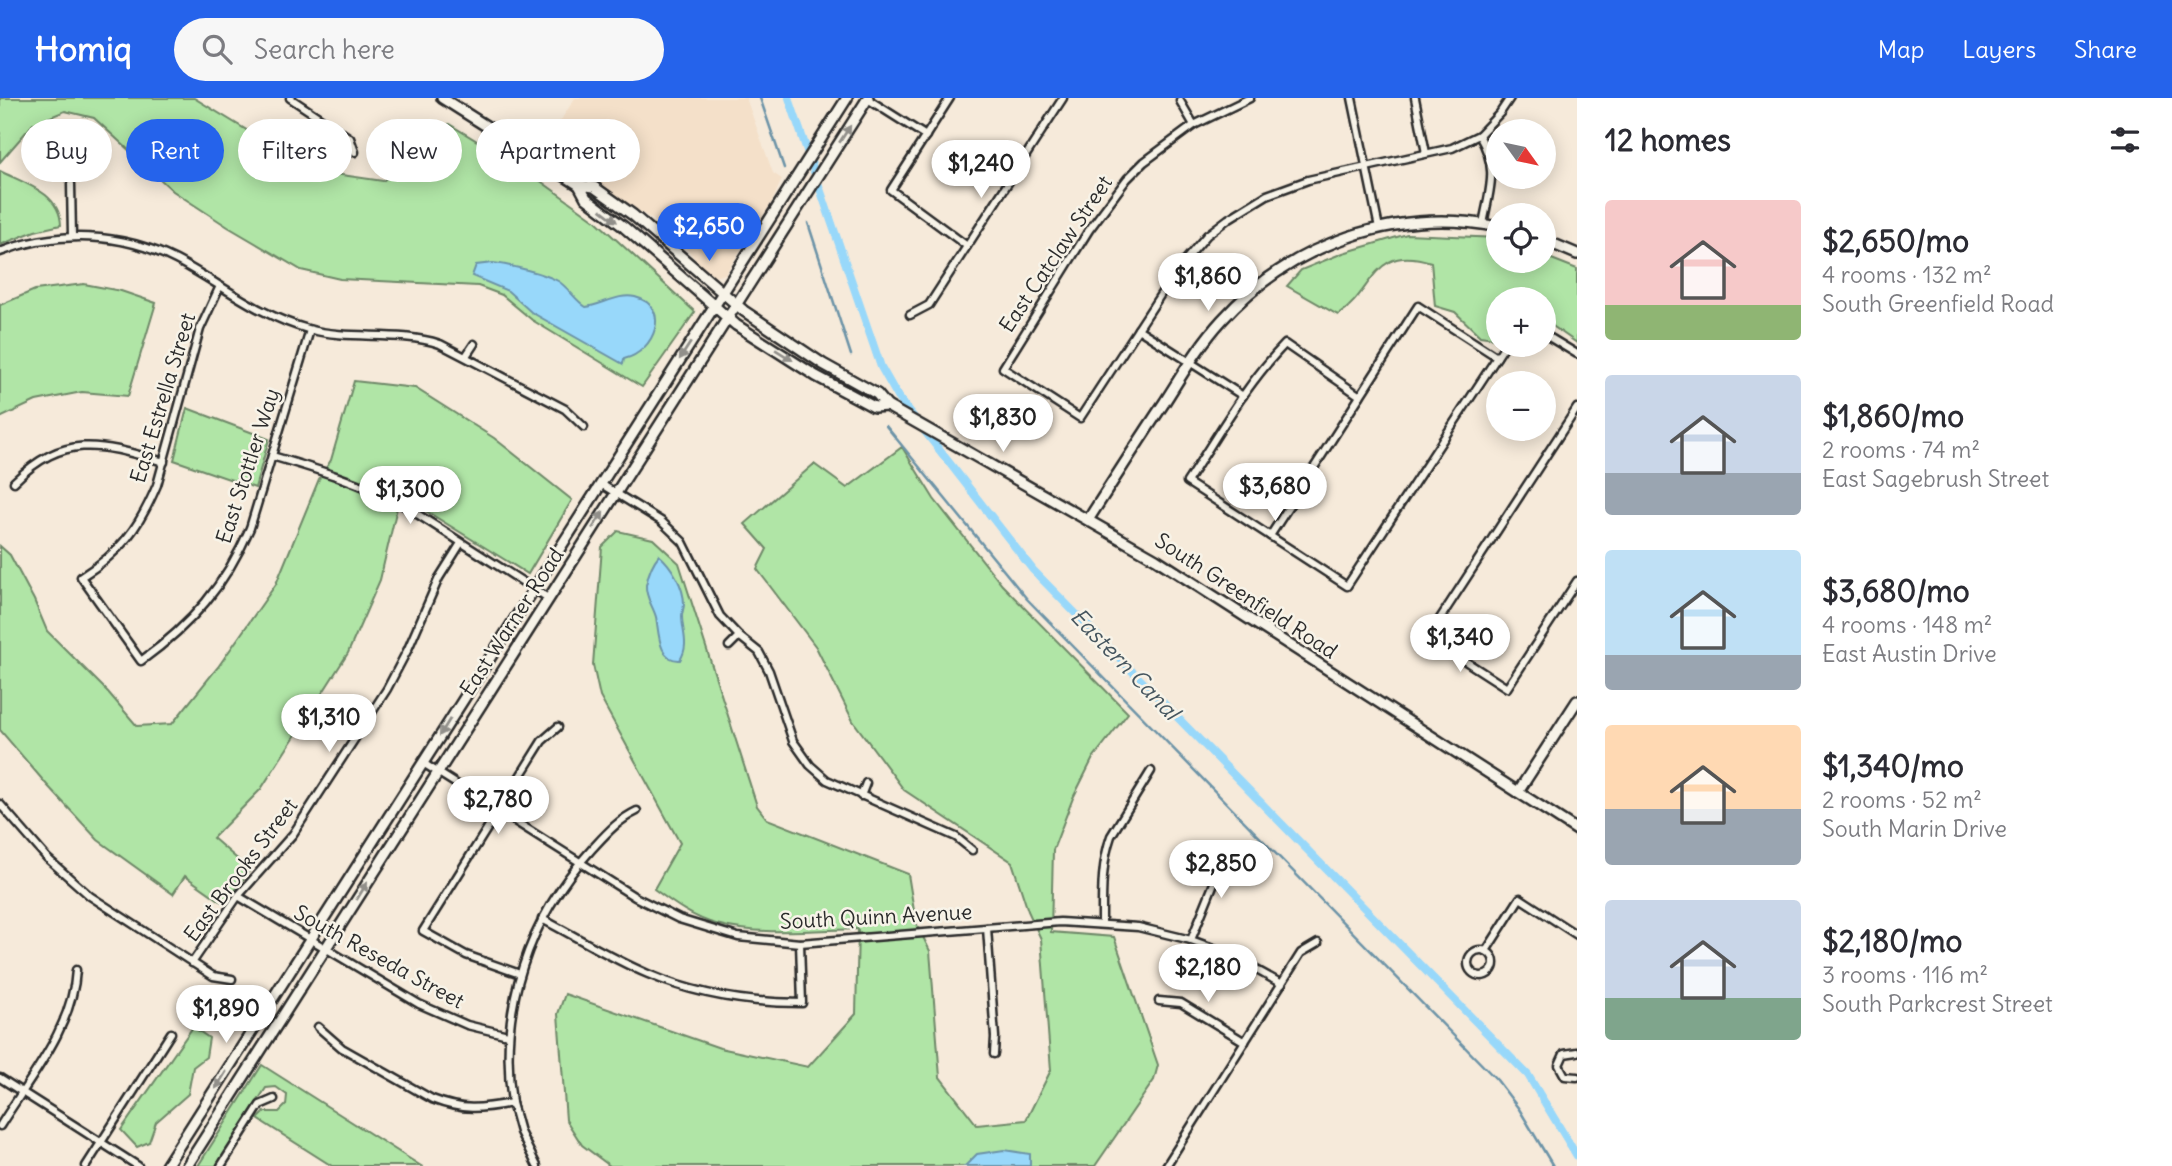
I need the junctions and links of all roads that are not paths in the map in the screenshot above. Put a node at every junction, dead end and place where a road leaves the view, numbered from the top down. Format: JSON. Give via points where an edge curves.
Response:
{"nodes":[{"id":1,"x":290,"y":98,"type":"edge"},
{"id":2,"x":442,"y":98,"type":"edge"},
{"id":3,"x":847,"y":98,"type":"edge"},
{"id":4,"x":867,"y":98,"type":"edge"},
{"id":5,"x":950,"y":98,"type":"edge"},
{"id":6,"x":1063,"y":98,"type":"edge"},
{"id":7,"x":1250,"y":98,"type":"edge"},
{"id":8,"x":1352,"y":98,"type":"edge"},
{"id":9,"x":1415,"y":98,"type":"edge"},
{"id":10,"x":1510,"y":98,"type":"edge"},
{"id":11,"x":1180,"y":101,"type":"dead end"},
{"id":12,"x":1194,"y":125,"type":"junction"},
{"id":13,"x":1479,"y":135,"type":"junction"},
{"id":14,"x":926,"y":136,"type":"junction"},
{"id":15,"x":355,"y":152,"type":"dead end"},
{"id":16,"x":1426,"y":153,"type":"junction"},
{"id":17,"x":1365,"y":167,"type":"junction"},
{"id":18,"x":71,"y":184,"type":"dead end"},
{"id":19,"x":579,"y":185,"type":"junction"},
{"id":20,"x":1483,"y":224,"type":"junction"},
{"id":21,"x":1486,"y":225,"type":"edge"},
{"id":22,"x":1379,"y":228,"type":"junction"},
{"id":23,"x":72,"y":236,"type":"junction"},
{"id":24,"x":1556,"y":245,"type":"edge"},
{"id":25,"x":967,"y":246,"type":"junction"},
{"id":26,"x":0,"y":252,"type":"edge"},
{"id":27,"x":1577,"y":254,"type":"edge"},
{"id":28,"x":220,"y":286,"type":"junction"},
{"id":29,"x":722,"y":293,"type":"junction"},
{"id":30,"x":736,"y":305,"type":"junction"},
{"id":31,"x":713,"y":306,"type":"junction"},
{"id":32,"x":910,"y":315,"type":"dead end"},
{"id":33,"x":727,"y":318,"type":"junction"},
{"id":34,"x":1138,"y":329,"type":"junction"},
{"id":35,"x":310,"y":330,"type":"junction"},
{"id":36,"x":1556,"y":341,"type":"edge"},
{"id":37,"x":474,"y":344,"type":"dead end"},
{"id":38,"x":1486,"y":350,"type":"edge"},
{"id":39,"x":1577,"y":354,"type":"edge"},
{"id":40,"x":467,"y":356,"type":"junction"},
{"id":41,"x":1497,"y":357,"type":"edge"},
{"id":42,"x":1190,"y":362,"type":"junction"},
{"id":43,"x":1243,"y":396,"type":"junction"},
{"id":44,"x":1360,"y":396,"type":"junction"},
{"id":45,"x":887,"y":406,"type":"junction"},
{"id":46,"x":1577,"y":408,"type":"edge"},
{"id":47,"x":584,"y":427,"type":"dead end"},
{"id":48,"x":272,"y":456,"type":"junction"},
{"id":49,"x":164,"y":462,"type":"junction"},
{"id":50,"x":14,"y":482,"type":"dead end"},
{"id":51,"x":601,"y":484,"type":"junction"},
{"id":52,"x":615,"y":493,"type":"junction"},
{"id":53,"x":1088,"y":520,"type":"junction"},
{"id":54,"x":1270,"y":536,"type":"junction"},
{"id":55,"x":461,"y":543,"type":"junction"},
{"id":56,"x":81,"y":577,"type":"joint"},
{"id":57,"x":1577,"y":582,"type":"edge"},
{"id":58,"x":533,"y":589,"type":"junction"},
{"id":59,"x":548,"y":598,"type":"junction"},
{"id":60,"x":738,"y":636,"type":"junction"},
{"id":61,"x":729,"y":646,"type":"dead end"},
{"id":62,"x":1577,"y":701,"type":"edge"},
{"id":63,"x":558,"y":727,"type":"dead end"},
{"id":64,"x":423,"y":763,"type":"junction"},
{"id":65,"x":1151,"y":771,"type":"dead end"},
{"id":66,"x":437,"y":772,"type":"junction"},
{"id":67,"x":866,"y":783,"type":"dead end"},
{"id":68,"x":1518,"y":792,"type":"junction"},
{"id":69,"x":861,"y":796,"type":"junction"},
{"id":70,"x":0,"y":804,"type":"edge"},
{"id":71,"x":499,"y":809,"type":"junction"},
{"id":72,"x":637,"y":811,"type":"dead end"},
{"id":73,"x":1577,"y":830,"type":"edge"},
{"id":74,"x":972,"y":850,"type":"dead end"},
{"id":75,"x":1232,"y":852,"type":"dead end"},
{"id":76,"x":581,"y":862,"type":"junction"},
{"id":77,"x":237,"y":896,"type":"junction"},
{"id":78,"x":542,"y":919,"type":"junction"},
{"id":79,"x":1577,"y":923,"type":"edge"},
{"id":80,"x":1102,"y":924,"type":"junction"},
{"id":81,"x":986,"y":928,"type":"junction"},
{"id":82,"x":1574,"y":933,"type":"edge"},
{"id":83,"x":310,"y":940,"type":"junction"},
{"id":84,"x":1191,"y":940,"type":"junction"},
{"id":85,"x":800,"y":943,"type":"junction"},
{"id":86,"x":1318,"y":943,"type":"dead end"},
{"id":87,"x":326,"y":948,"type":"junction"},
{"id":88,"x":1486,"y":951,"type":"junction"},
{"id":89,"x":192,"y":963,"type":"junction"},
{"id":90,"x":76,"y":970,"type":"dead end"},
{"id":91,"x":520,"y":974,"type":"junction"},
{"id":92,"x":232,"y":979,"type":"dead end"},
{"id":93,"x":1282,"y":984,"type":"junction"},
{"id":94,"x":1159,"y":1001,"type":"dead end"},
{"id":95,"x":317,"y":1027,"type":"dead end"},
{"id":96,"x":171,"y":1033,"type":"dead end"},
{"id":97,"x":508,"y":1035,"type":"junction"},
{"id":98,"x":1245,"y":1042,"type":"junction"},
{"id":99,"x":1577,"y":1052,"type":"edge"},
{"id":100,"x":994,"y":1054,"type":"dead end"},
{"id":101,"x":1577,"y":1077,"type":"edge"},
{"id":102,"x":0,"y":1078,"type":"edge"},
{"id":103,"x":21,"y":1092,"type":"junction"},
{"id":104,"x":274,"y":1099,"type":"dead end"},
{"id":105,"x":512,"y":1103,"type":"junction"},
{"id":106,"x":0,"y":1126,"type":"edge"},
{"id":107,"x":100,"y":1143,"type":"junction"},
{"id":108,"x":86,"y":1166,"type":"edge"},
{"id":109,"x":138,"y":1166,"type":"edge"},
{"id":110,"x":166,"y":1166,"type":"edge"},
{"id":111,"x":187,"y":1166,"type":"edge"},
{"id":112,"x":221,"y":1166,"type":"edge"},
{"id":113,"x":537,"y":1166,"type":"edge"},
{"id":114,"x":1166,"y":1166,"type":"edge"}],
"edges":[{"from":1,"to":15,"type":"street","via":[[350,138]]},
{"from":2,"to":19,"type":"main road","name":"South Greenfield Road"},
{"from":3,"to":29,"type":"main road","name":"East Warner Road"},
{"from":4,"to":14,"type":"street"},
{"from":30,"to":4,"type":"main road","name":"East Warner Road","one_way":true},
{"from":5,"to":14,"type":"street"},
{"from":6,"to":25,"type":"street"},
{"from":7,"to":12,"type":"street","name":"East Catclaw Street"},
{"from":8,"to":17,"type":"street"},
{"from":9,"to":16,"type":"street"},
{"from":10,"to":13,"type":"street"},
{"from":11,"to":12,"type":"street"},
{"from":12,"to":34,"type":"street","name":"East Catclaw Street","via":[[1144,162],[1115,194],[1003,368],[1080,418]]},
{"from":13,"to":16,"type":"street","via":[[1452,148]]},
{"from":13,"to":20,"type":"street","via":[[1492,170]]},
{"from":14,"to":25,"type":"street","via":[[891,190]]},
{"from":16,"to":17,"type":"street"},
{"from":17,"to":22,"type":"street"},
{"from":17,"to":34,"type":"street","via":[[1284,187],[1228,219],[1190,252]]},
{"from":18,"to":23,"type":"street"},
{"from":19,"to":29,"type":"main road","name":"South Greenfield Road","via":[[594,187],[633,215]]},
{"from":19,"to":31,"type":"main road","name":"South Greenfield Road","one_way":true,"via":[[586,198]]},
{"from":20,"to":21,"type":"main road"},
{"from":20,"to":22,"type":"main road","via":[[1446,221]]},
{"from":22,"to":42,"type":"main road","via":[[1317,250],[1270,277],[1223,318]]},
{"from":23,"to":26,"type":"street","via":[[37,240]]},
{"from":23,"to":28,"type":"street","via":[[150,249]]},
{"from":24,"to":27,"type":"main road"},
{"from":25,"to":32,"type":"street","via":[[929,305]]},
{"from":28,"to":35,"type":"street","via":[[275,318]]},
{"from":28,"to":49,"type":"street","name":"East Estrella Street","via":[[200,329]]},
{"from":29,"to":30,"type":"main road","name":"South Greenfield Road"},
{"from":29,"to":31,"type":"main road","name":"East Warner Road"},
{"from":30,"to":33,"type":"main road","name":"East Warner Road"},
{"from":30,"to":45,"type":"main road","name":"South Greenfield Road","via":[[877,394]]},
{"from":31,"to":33,"type":"main road","name":"South Greenfield Road"},
{"from":31,"to":51,"type":"main road","name":"East Warner Road","one_way":true},
{"from":33,"to":45,"type":"main road","name":"South Greenfield Road","one_way":true,"via":[[816,376],[874,407]]},
{"from":33,"to":52,"type":"main road","name":"East Warner Road"},
{"from":34,"to":42,"type":"street"},
{"from":35,"to":40,"type":"street","via":[[424,338]]},
{"from":35,"to":48,"type":"street","name":"East Stottler Way"},
{"from":36,"to":39,"type":"street"},
{"from":37,"to":40,"type":"street"},
{"from":38,"to":44,"type":"street","via":[[1418,306]]},
{"from":40,"to":47,"type":"street","via":[[565,410]]},
{"from":41,"to":54,"type":"street","via":[[1347,586]]},
{"from":42,"to":43,"type":"street"},
{"from":42,"to":53,"type":"main road"},
{"from":43,"to":44,"type":"street","via":[[1285,344]]},
{"from":43,"to":54,"type":"street","via":[[1188,482]]},
{"from":44,"to":54,"type":"street"},
{"from":45,"to":53,"type":"main road","name":"South Greenfield Road"},
{"from":46,"to":57,"type":"street","via":[[1428,637],[1507,688]]},
{"from":48,"to":55,"type":"street","via":[[375,491]]},
{"from":48,"to":56,"type":"street","name":"East Stottler Way","via":[[237,558],[198,614],[141,661]]},
{"from":49,"to":50,"type":"street","via":[[97,445],[75,446],[30,466]]},
{"from":49,"to":56,"type":"street","name":"East Estrella Street","via":[[135,529],[105,562]]},
{"from":51,"to":52,"type":"street"},
{"from":51,"to":58,"type":"main road","name":"East Warner Road"},
{"from":59,"to":52,"type":"main road","name":"East Warner Road","one_way":true},
{"from":52,"to":60,"type":"street","via":[[661,521],[683,542],[720,616]]},
{"from":53,"to":68,"type":"main road","name":"South Greenfield Road"},
{"from":55,"to":58,"type":"street"},
{"from":55,"to":77,"type":"street","name":"East Brooks Street","via":[[439,578],[387,689],[293,834]]},
{"from":58,"to":59,"type":"street"},
{"from":58,"to":64,"type":"main road","name":"East Warner Road","one_way":true},
{"from":59,"to":66,"type":"main road","name":"East Warner Road"},
{"from":60,"to":61,"type":"street"},
{"from":60,"to":69,"type":"street","via":[[759,652],[793,741],[810,765],[827,780]]},
{"from":62,"to":68,"type":"main road"},
{"from":63,"to":71,"type":"street","via":[[542,741]]},
{"from":64,"to":66,"type":"street","name":"South Quinn Avenue"},
{"from":64,"to":83,"type":"main road","name":"East Warner Road"},
{"from":65,"to":80,"type":"street","via":[[1107,848]]},
{"from":66,"to":71,"type":"street","name":"South Quinn Avenue"},
{"from":87,"to":66,"type":"main road","name":"East Warner Road","one_way":true},
{"from":67,"to":69,"type":"street"},
{"from":68,"to":73,"type":"main road","name":"South Greenfield Road"},
{"from":69,"to":74,"type":"street","via":[[956,837]]},
{"from":70,"to":89,"type":"street","via":[[82,890]]},
{"from":71,"to":76,"type":"street","name":"South Quinn Avenue"},
{"from":71,"to":91,"type":"street","via":[[423,931],[466,955]]},
{"from":72,"to":76,"type":"street","via":[[621,818]]},
{"from":75,"to":84,"type":"street"},
{"from":76,"to":78,"type":"street"},
{"from":76,"to":85,"type":"street","name":"South Quinn Avenue","via":[[679,919],[738,937]]},
{"from":77,"to":83,"type":"street","name":"South Reseda Street"},
{"from":77,"to":89,"type":"street","name":"East Brooks Street"},
{"from":78,"to":85,"type":"street","via":[[670,983],[751,1002],[802,1003]]},
{"from":78,"to":91,"type":"street"},
{"from":79,"to":82,"type":"street"},
{"from":80,"to":81,"type":"street","name":"South Quinn Avenue"},
{"from":80,"to":84,"type":"street","name":"South Quinn Avenue"},
{"from":81,"to":85,"type":"street","name":"South Quinn Avenue"},
{"from":81,"to":100,"type":"street"},
{"from":82,"to":88,"type":"street","via":[[1520,898]]},
{"from":83,"to":87,"type":"street","name":"South Reseda Street"},
{"from":83,"to":110,"type":"main road","name":"East Warner Road","one_way":true},
{"from":84,"to":93,"type":"street","name":"South Quinn Avenue","via":[[1240,959]]},
{"from":86,"to":93,"type":"street","via":[[1301,953]]},
{"from":87,"to":97,"type":"street","name":"South Reseda Street","via":[[435,1012],[467,1026]]},
{"from":87,"to":111,"type":"main road","name":"East Warner Road"},
{"from":88,"to":88,"type":"street","via":[[1477,950],[1470,956],[1467,964],[1474,975],[1483,976],[1493,969],[1492,956]]},
{"from":89,"to":92,"type":"street","via":[[213,976]]},
{"from":90,"to":103,"type":"street","via":[[75,991],[44,1058]]},
{"from":91,"to":97,"type":"street"},
{"from":93,"to":98,"type":"street"},
{"from":94,"to":98,"type":"street","via":[[1181,1003]]},
{"from":95,"to":105,"type":"street","via":[[342,1048],[432,1099],[472,1109]]},
{"from":96,"to":107,"type":"street"},
{"from":97,"to":105,"type":"street"},
{"from":98,"to":114,"type":"street"},
{"from":99,"to":101,"type":"street","via":[[1564,1054],[1559,1065],[1565,1076]]},
{"from":102,"to":103,"type":"street"},
{"from":103,"to":106,"type":"street"},
{"from":103,"to":107,"type":"street"},
{"from":104,"to":112,"type":"street","via":[[260,1105]]},
{"from":105,"to":113,"type":"street"},
{"from":107,"to":108,"type":"street"},
{"from":107,"to":109,"type":"street"}]}
